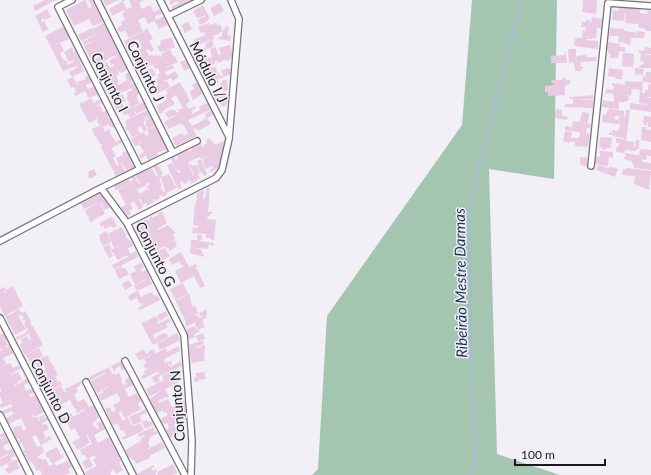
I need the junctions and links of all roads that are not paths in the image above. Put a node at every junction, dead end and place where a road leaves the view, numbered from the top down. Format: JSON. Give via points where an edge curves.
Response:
{"nodes":[{"id":1,"x":72,"y":0,"type":"edge"},
{"id":2,"x":97,"y":0,"type":"edge"},
{"id":3,"x":160,"y":0,"type":"edge"},
{"id":4,"x":201,"y":0,"type":"edge"},
{"id":5,"x":231,"y":0,"type":"edge"},
{"id":6,"x":651,"y":6,"type":"edge"},
{"id":7,"x":168,"y":16,"type":"junction"},
{"id":8,"x":230,"y":138,"type":"junction"},
{"id":9,"x":197,"y":141,"type":"dead end"},
{"id":10,"x":173,"y":153,"type":"junction"},
{"id":11,"x":591,"y":166,"type":"dead end"},
{"id":12,"x":140,"y":169,"type":"junction"},
{"id":13,"x":101,"y":188,"type":"junction"},
{"id":14,"x":127,"y":223,"type":"junction"},
{"id":15,"x":0,"y":241,"type":"edge"},
{"id":16,"x":0,"y":318,"type":"edge"},
{"id":17,"x":184,"y":335,"type":"joint"},
{"id":18,"x":125,"y":361,"type":"dead end"},
{"id":19,"x":86,"y":382,"type":"dead end"},
{"id":20,"x":0,"y":415,"type":"edge"},
{"id":21,"x":30,"y":475,"type":"edge"},
{"id":22,"x":81,"y":475,"type":"edge"},
{"id":23,"x":133,"y":475,"type":"edge"},
{"id":24,"x":186,"y":475,"type":"edge"},
{"id":25,"x":191,"y":475,"type":"edge"}],
"edges":[{"from":1,"to":12,"type":"street","name":"Conjunto I","via":[[58,7]]},
{"from":2,"to":10,"type":"street","name":"Conjunto J"},
{"from":3,"to":7,"type":"street","name":"Módulo I/J"},
{"from":4,"to":7,"type":"street"},
{"from":5,"to":8,"type":"street","via":[[239,19]]},
{"from":6,"to":11,"type":"street","via":[[608,3]]},
{"from":7,"to":8,"type":"street","name":"Módulo I/J"},
{"from":8,"to":14,"type":"street","via":[[222,170],[216,178]]},
{"from":9,"to":10,"type":"street"},
{"from":10,"to":12,"type":"street"},
{"from":12,"to":13,"type":"street"},
{"from":13,"to":14,"type":"street","name":"Conjunto G"},
{"from":13,"to":15,"type":"street"},
{"from":14,"to":17,"type":"street","name":"Conjunto G"},
{"from":16,"to":22,"type":"street","name":"Conjunto D"},
{"from":17,"to":25,"type":"street","name":"Conjunto N","via":[[192,441]]},
{"from":18,"to":24,"type":"street"},
{"from":19,"to":23,"type":"street"},
{"from":20,"to":21,"type":"street"}]}
